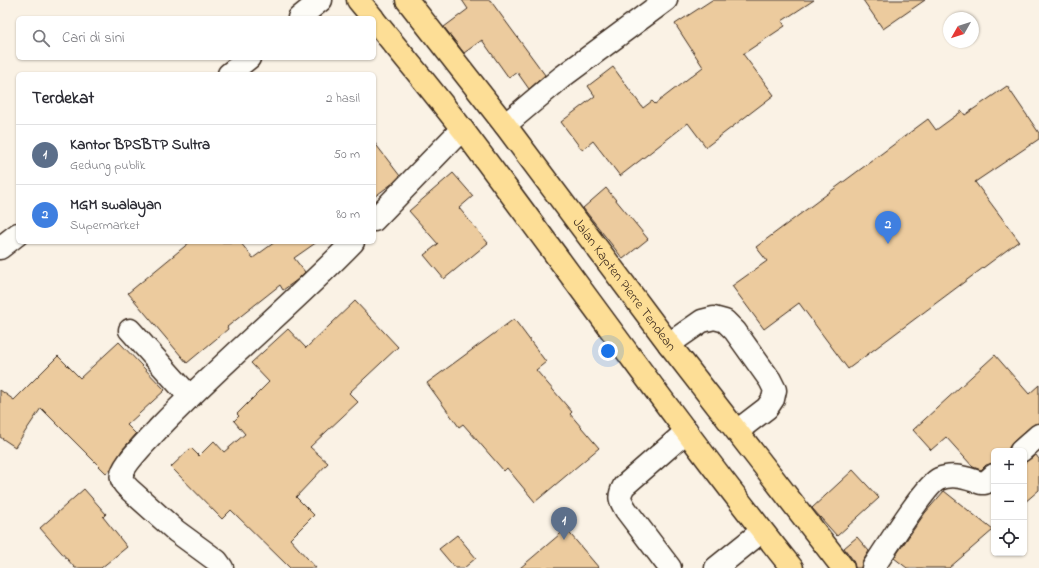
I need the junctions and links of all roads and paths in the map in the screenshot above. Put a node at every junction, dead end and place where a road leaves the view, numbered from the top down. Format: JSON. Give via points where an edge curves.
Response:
{"nodes":[{"id":1,"x":321,"y":0,"type":"edge"},
{"id":2,"x":358,"y":0,"type":"edge"},
{"id":3,"x":407,"y":0,"type":"edge"},
{"id":4,"x":666,"y":0,"type":"edge"},
{"id":5,"x":301,"y":16,"type":"edge"},
{"id":6,"x":371,"y":16,"type":"edge"},
{"id":7,"x":376,"y":23,"type":"edge"},
{"id":8,"x":246,"y":60,"type":"edge"},
{"id":9,"x":232,"y":72,"type":"edge"},
{"id":10,"x":505,"y":125,"type":"junction"},
{"id":11,"x":462,"y":129,"type":"junction"},
{"id":12,"x":376,"y":218,"type":"edge"},
{"id":13,"x":16,"y":236,"type":"edge"},
{"id":14,"x":351,"y":244,"type":"edge"},
{"id":15,"x":0,"y":248,"type":"edge"},
{"id":16,"x":130,"y":330,"type":"dead end"},
{"id":17,"x":669,"y":344,"type":"junction"},
{"id":18,"x":190,"y":396,"type":"junction"},
{"id":19,"x":687,"y":431,"type":"junction"},
{"id":20,"x":737,"y":431,"type":"junction"},
{"id":21,"x":1039,"y":435,"type":"edge"},
{"id":22,"x":1024,"y":448,"type":"edge"},
{"id":23,"x":991,"y":478,"type":"edge"},
{"id":24,"x":762,"y":531,"type":"junction"},
{"id":25,"x":222,"y":568,"type":"edge"},
{"id":26,"x":670,"y":568,"type":"edge"},
{"id":27,"x":716,"y":568,"type":"edge"},
{"id":28,"x":792,"y":568,"type":"edge"},
{"id":29,"x":843,"y":568,"type":"edge"},
{"id":30,"x":873,"y":568,"type":"edge"}],
"edges":[{"from":1,"to":5,"type":"street"},
{"from":2,"to":6,"type":"highway"},
{"from":3,"to":10,"type":"highway","name":"Jalan Kapten Pierre Tendean"},
{"from":4,"to":10,"type":"street","via":[[562,77]]},
{"from":7,"to":11,"type":"highway"},
{"from":8,"to":9,"type":"street"},
{"from":10,"to":17,"type":"highway","name":"Jalan Kapten Pierre Tendean"},
{"from":11,"to":12,"type":"street"},
{"from":11,"to":19,"type":"highway"},
{"from":13,"to":15,"type":"street"},
{"from":14,"to":18,"type":"street"},
{"from":16,"to":18,"type":"street"},
{"from":17,"to":20,"type":"highway","name":"Jalan Kapten Pierre Tendean"},
{"from":17,"to":20,"type":"street","via":[[702,321],[714,318],[725,321],[735,332],[775,390],[767,408]]},
{"from":18,"to":25,"type":"street","via":[[140,449],[122,472],[121,478],[135,495],[176,531],[217,561]]},
{"from":19,"to":24,"type":"highway"},
{"from":19,"to":26,"type":"street","via":[[624,486],[620,493],[620,502]]},
{"from":20,"to":29,"type":"highway","name":"Jalan Kapten Pierre Tendean"},
{"from":21,"to":22,"type":"street"},
{"from":23,"to":30,"type":"street","via":[[981,483],[954,476],[938,479],[923,494]]},
{"from":24,"to":27,"type":"street"},
{"from":24,"to":28,"type":"highway"}]}
